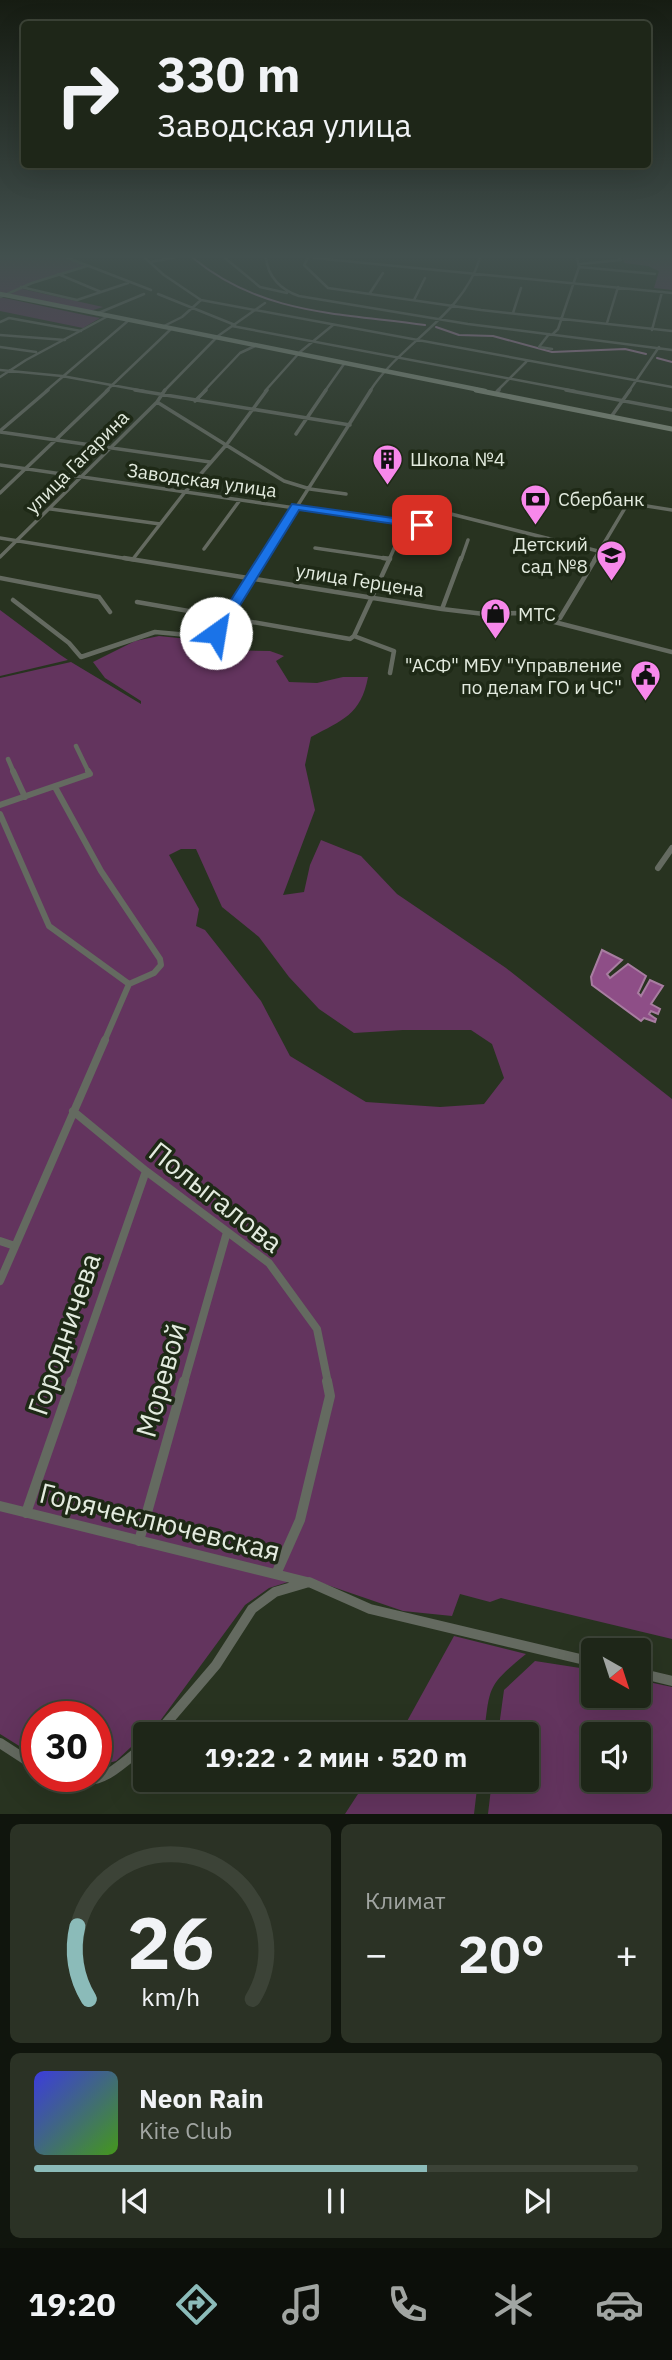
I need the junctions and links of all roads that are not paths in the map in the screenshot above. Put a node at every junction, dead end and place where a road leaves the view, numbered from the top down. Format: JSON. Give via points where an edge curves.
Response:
{"nodes":[{"id":1,"x":312,"y":342,"type":"edge"},
{"id":2,"x":60,"y":343,"type":"edge"},
{"id":3,"x":102,"y":343,"type":"edge"},
{"id":4,"x":157,"y":343,"type":"edge"},
{"id":5,"x":214,"y":343,"type":"edge"},
{"id":6,"x":237,"y":343,"type":"edge"},
{"id":7,"x":315,"y":343,"type":"edge"},
{"id":8,"x":413,"y":343,"type":"edge"},
{"id":9,"x":429,"y":343,"type":"edge"},
{"id":10,"x":543,"y":343,"type":"edge"},
{"id":11,"x":623,"y":343,"type":"edge"},
{"id":12,"x":671,"y":343,"type":"edge"},
{"id":13,"x":255,"y":346,"type":"junction"},
{"id":14,"x":659,"y":347,"type":"junction"},
{"id":15,"x":0,"y":348,"type":"edge"},
{"id":16,"x":666,"y":348,"type":"junction"},
{"id":17,"x":552,"y":349,"type":"dead end"},
{"id":18,"x":672,"y":350,"type":"edge"},
{"id":19,"x":36,"y":352,"type":"junction"},
{"id":20,"x":297,"y":355,"type":"junction"},
{"id":21,"x":397,"y":358,"type":"junction"},
{"id":22,"x":526,"y":362,"type":"junction"},
{"id":23,"x":344,"y":364,"type":"junction"},
{"id":24,"x":0,"y":370,"type":"edge"},
{"id":25,"x":8,"y":371,"type":"junction"},
{"id":26,"x":384,"y":372,"type":"junction"},
{"id":27,"x":62,"y":376,"type":"junction"},
{"id":28,"x":0,"y":377,"type":"edge"},
{"id":29,"x":508,"y":379,"type":"junction"},
{"id":30,"x":638,"y":381,"type":"junction"},
{"id":31,"x":113,"y":386,"type":"junction"},
{"id":32,"x":672,"y":387,"type":"edge"},
{"id":33,"x":495,"y":394,"type":"junction"},
{"id":34,"x":160,"y":395,"type":"junction"},
{"id":35,"x":157,"y":401,"type":"junction"},
{"id":36,"x":195,"y":401,"type":"junction"},
{"id":37,"x":623,"y":401,"type":"junction"},
{"id":38,"x":672,"y":410,"type":"edge"},
{"id":39,"x":251,"y":411,"type":"junction"},
{"id":40,"x":611,"y":417,"type":"junction"},
{"id":41,"x":304,"y":419,"type":"junction"},
{"id":42,"x":350,"y":425,"type":"junction"},
{"id":43,"x":672,"y":429,"type":"edge"},
{"id":44,"x":0,"y":431,"type":"edge"},
{"id":45,"x":296,"y":434,"type":"dead end"},
{"id":46,"x":54,"y":440,"type":"junction"},
{"id":47,"x":226,"y":444,"type":"junction"},
{"id":48,"x":110,"y":449,"type":"junction"},
{"id":49,"x":210,"y":462,"type":"junction"},
{"id":50,"x":0,"y":465,"type":"edge"},
{"id":51,"x":24,"y":468,"type":"junction"},
{"id":52,"x":82,"y":477,"type":"junction"},
{"id":53,"x":310,"y":489,"type":"junction"},
{"id":54,"x":0,"y":492,"type":"edge"},
{"id":55,"x":184,"y":492,"type":"junction"},
{"id":56,"x":346,"y":494,"type":"dead end"},
{"id":57,"x":240,"y":500,"type":"junction"},
{"id":58,"x":296,"y":507,"type":"junction"},
{"id":59,"x":51,"y":509,"type":"junction"},
{"id":60,"x":672,"y":510,"type":"edge"},
{"id":61,"x":160,"y":524,"type":"junction"},
{"id":62,"x":405,"y":524,"type":"junction"},
{"id":63,"x":0,"y":538,"type":"edge"},
{"id":64,"x":468,"y":540,"type":"dead end"},
{"id":65,"x":16,"y":541,"type":"junction"},
{"id":66,"x":315,"y":548,"type":"dead end"},
{"id":67,"x":204,"y":549,"type":"dead end"},
{"id":68,"x":598,"y":551,"type":"junction"},
{"id":69,"x":0,"y":557,"type":"edge"},
{"id":70,"x":133,"y":559,"type":"junction"},
{"id":71,"x":390,"y":559,"type":"junction"},
{"id":72,"x":0,"y":578,"type":"edge"},
{"id":73,"x":251,"y":578,"type":"junction"},
{"id":74,"x":372,"y":597,"type":"junction"},
{"id":75,"x":13,"y":600,"type":"dead end"},
{"id":76,"x":137,"y":602,"type":"dead end"},
{"id":77,"x":442,"y":609,"type":"junction"},
{"id":78,"x":110,"y":612,"type":"dead end"},
{"id":79,"x":225,"y":618,"type":"junction"},
{"id":80,"x":555,"y":620,"type":"junction"},
{"id":81,"x":354,"y":636,"type":"junction"},
{"id":82,"x":672,"y":652,"type":"edge"},
{"id":83,"x":390,"y":673,"type":"dead end"},
{"id":84,"x":76,"y":746,"type":"dead end"},
{"id":85,"x":8,"y":759,"type":"dead end"},
{"id":86,"x":55,"y":787,"type":"junction"},
{"id":87,"x":25,"y":797,"type":"junction"},
{"id":88,"x":0,"y":805,"type":"edge"},
{"id":89,"x":0,"y":814,"type":"edge"},
{"id":90,"x":670,"y":853,"type":"edge"},
{"id":91,"x":657,"y":867,"type":"dead end"},
{"id":92,"x":129,"y":984,"type":"junction"},
{"id":93,"x":73,"y":1111,"type":"junction"},
{"id":94,"x":146,"y":1171,"type":"junction"},
{"id":95,"x":227,"y":1232,"type":"junction"},
{"id":96,"x":0,"y":1241,"type":"edge"},
{"id":97,"x":15,"y":1246,"type":"junction"},
{"id":98,"x":0,"y":1281,"type":"edge"},
{"id":99,"x":0,"y":1506,"type":"edge"},
{"id":100,"x":26,"y":1513,"type":"junction"},
{"id":101,"x":139,"y":1541,"type":"junction"},
{"id":102,"x":276,"y":1574,"type":"junction"},
{"id":103,"x":309,"y":1582,"type":"junction"},
{"id":104,"x":581,"y":1659,"type":"edge"},
{"id":105,"x":651,"y":1676,"type":"edge"},
{"id":106,"x":672,"y":1681,"type":"edge"},
{"id":107,"x":167,"y":1722,"type":"edge"},
{"id":108,"x":0,"y":1743,"type":"edge"},
{"id":109,"x":133,"y":1755,"type":"edge"},
{"id":110,"x":21,"y":1757,"type":"edge"},
{"id":111,"x":112,"y":1771,"type":"edge"}],
"edges":[{"from":1,"to":20,"type":"street"},
{"from":2,"to":19,"type":"street"},
{"from":3,"to":27,"type":"street"},
{"from":4,"to":31,"type":"street"},
{"from":5,"to":34,"type":"street","name":"улица Гагарина"},
{"from":6,"to":13,"type":"main road"},
{"from":7,"to":21,"type":"street"},
{"from":8,"to":21,"type":"street"},
{"from":9,"to":22,"type":"street"},
{"from":10,"to":17,"type":"street","via":[[539,347]]},
{"from":11,"to":14,"type":"street"},
{"from":12,"to":16,"type":"street"},
{"from":13,"to":20,"type":"main road"},
{"from":13,"to":36,"type":"street","via":[[240,353]]},
{"from":14,"to":16,"type":"street"},
{"from":14,"to":30,"type":"street"},
{"from":15,"to":19,"type":"street"},
{"from":16,"to":18,"type":"street"},
{"from":19,"to":25,"type":"street"},
{"from":20,"to":23,"type":"main road"},
{"from":20,"to":39,"type":"street"},
{"from":21,"to":26,"type":"street"},
{"from":21,"to":29,"type":"street"},
{"from":22,"to":29,"type":"street"},
{"from":22,"to":30,"type":"street"},
{"from":23,"to":26,"type":"main road"},
{"from":23,"to":41,"type":"street"},
{"from":24,"to":25,"type":"street"},
{"from":25,"to":27,"type":"street"},
{"from":25,"to":28,"type":"street"},
{"from":26,"to":33,"type":"main road"},
{"from":26,"to":42,"type":"street"},
{"from":27,"to":31,"type":"street"},
{"from":27,"to":44,"type":"street"},
{"from":29,"to":33,"type":"street"},
{"from":29,"to":37,"type":"street"},
{"from":30,"to":32,"type":"street"},
{"from":30,"to":37,"type":"street"},
{"from":31,"to":34,"type":"street"},
{"from":31,"to":46,"type":"street"},
{"from":33,"to":40,"type":"main road"},
{"from":34,"to":35,"type":"street","name":"улица Гагарина"},
{"from":34,"to":36,"type":"street"},
{"from":35,"to":47,"type":"street","name":"Заводская улица"},
{"from":35,"to":48,"type":"street","name":"улица Гагарина"},
{"from":36,"to":39,"type":"street"},
{"from":37,"to":38,"type":"street"},
{"from":37,"to":40,"type":"street"},
{"from":39,"to":41,"type":"street"},
{"from":39,"to":47,"type":"street"},
{"from":40,"to":43,"type":"main road"},
{"from":41,"to":42,"type":"street"},
{"from":41,"to":45,"type":"street"},
{"from":42,"to":53,"type":"street"},
{"from":44,"to":46,"type":"street"},
{"from":46,"to":48,"type":"street"},
{"from":46,"to":51,"type":"street"},
{"from":47,"to":49,"type":"street"},
{"from":47,"to":53,"type":"street","name":"Заводская улица","via":[[284,481]]},
{"from":48,"to":49,"type":"street"},
{"from":48,"to":52,"type":"street","name":"улица Гагарина"},
{"from":49,"to":55,"type":"street"},
{"from":50,"to":51,"type":"street","name":"Заводская улица"},
{"from":51,"to":52,"type":"street","name":"Заводская улица"},
{"from":51,"to":54,"type":"street"},
{"from":52,"to":55,"type":"street","name":"Заводская улица"},
{"from":52,"to":59,"type":"street","name":"улица Гагарина"},
{"from":53,"to":56,"type":"street","name":"Заводская улица"},
{"from":53,"to":58,"type":"street"},
{"from":55,"to":57,"type":"street","name":"Заводская улица"},
{"from":55,"to":61,"type":"street"},
{"from":57,"to":58,"type":"street","name":"Заводская улица"},
{"from":57,"to":67,"type":"street"},
{"from":58,"to":62,"type":"street","name":"Заводская улица"},
{"from":58,"to":73,"type":"street"},
{"from":59,"to":61,"type":"street"},
{"from":59,"to":65,"type":"street","name":"улица Гагарина"},
{"from":60,"to":68,"type":"street","via":[[628,503]]},
{"from":61,"to":70,"type":"street"},
{"from":62,"to":68,"type":"street","via":[[422,525],[436,511]]},
{"from":62,"to":71,"type":"street"},
{"from":63,"to":65,"type":"street","name":"улица Герцена"},
{"from":64,"to":77,"type":"street"},
{"from":65,"to":69,"type":"street","name":"улица Гагарина"},
{"from":65,"to":70,"type":"street","name":"улица Герцена"},
{"from":66,"to":71,"type":"street"},
{"from":68,"to":80,"type":"street"},
{"from":70,"to":73,"type":"street","name":"улица Герцена"},
{"from":71,"to":74,"type":"street"},
{"from":72,"to":78,"type":"street","via":[[99,597]]},
{"from":73,"to":74,"type":"street","name":"улица Герцена"},
{"from":73,"to":79,"type":"street"},
{"from":74,"to":77,"type":"street","name":"улица Герцена"},
{"from":74,"to":81,"type":"street"},
{"from":75,"to":79,"type":"street","via":[[81,657],[155,632],[210,637]]},
{"from":76,"to":79,"type":"street"},
{"from":77,"to":80,"type":"street","name":"улица Герцена"},
{"from":79,"to":81,"type":"street","via":[[350,639]]},
{"from":80,"to":82,"type":"street","name":"улица Герцена"},
{"from":81,"to":83,"type":"street","via":[[394,651]]},
{"from":84,"to":86,"type":"street","via":[[90,774]]},
{"from":85,"to":87,"type":"street"},
{"from":86,"to":87,"type":"street"},
{"from":86,"to":92,"type":"street","via":[[102,871],[160,959],[154,972]]},
{"from":87,"to":88,"type":"street"},
{"from":89,"to":92,"type":"street","via":[[49,926]]},
{"from":90,"to":91,"type":"street"},
{"from":92,"to":93,"type":"street"},
{"from":93,"to":94,"type":"street","name":"Полыгалова"},
{"from":93,"to":97,"type":"street"},
{"from":94,"to":95,"type":"street","name":"Полыгалова"},
{"from":94,"to":100,"type":"street","name":"Городничева"},
{"from":95,"to":101,"type":"street","name":"Моревой"},
{"from":95,"to":102,"type":"street","name":"Полыгалова","via":[[269,1264],[317,1329],[330,1396],[300,1520]]},
{"from":96,"to":97,"type":"street"},
{"from":97,"to":98,"type":"street"},
{"from":99,"to":100,"type":"street","name":"Горячеключевская"},
{"from":100,"to":101,"type":"street","name":"Горячеключевская"},
{"from":101,"to":102,"type":"street","name":"Горячеключевская"},
{"from":102,"to":103,"type":"street","name":"Горячеключевская"},
{"from":103,"to":104,"type":"street","name":"Горячеключевская","via":[[370,1609]]},
{"from":103,"to":107,"type":"street","via":[[275,1592],[251,1609],[216,1665]]},
{"from":105,"to":106,"type":"street"},
{"from":108,"to":110,"type":"street"},
{"from":109,"to":111,"type":"street"}]}
